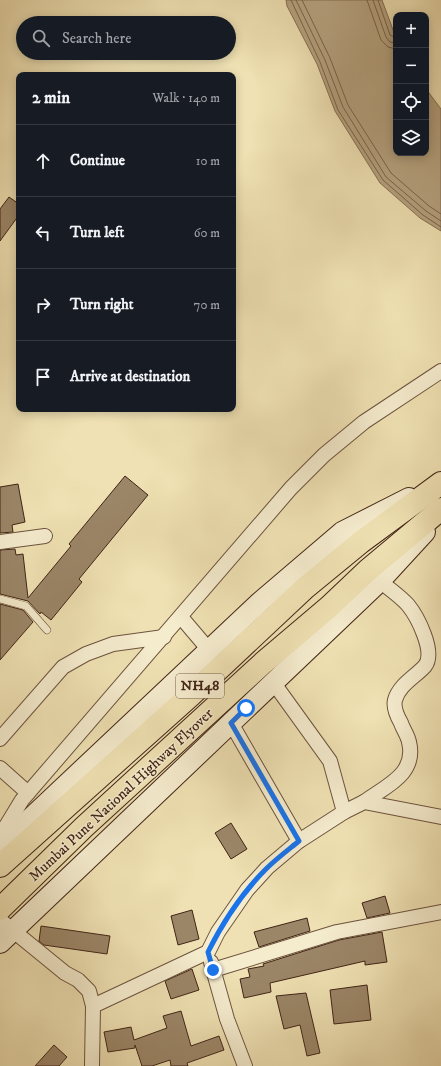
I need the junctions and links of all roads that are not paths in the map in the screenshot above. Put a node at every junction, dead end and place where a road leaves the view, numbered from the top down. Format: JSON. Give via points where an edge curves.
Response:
{"nodes":[{"id":1,"x":441,"y":371,"type":"edge"},
{"id":2,"x":441,"y":483,"type":"edge"},
{"id":3,"x":441,"y":509,"type":"edge"},
{"id":4,"x":441,"y":514,"type":"edge"},
{"id":5,"x":44,"y":536,"type":"dead end"},
{"id":6,"x":0,"y":542,"type":"edge"},
{"id":7,"x":380,"y":581,"type":"junction"},
{"id":8,"x":0,"y":599,"type":"edge"},
{"id":9,"x":181,"y":617,"type":"junction"},
{"id":10,"x":47,"y":630,"type":"dead end"},
{"id":11,"x":164,"y":637,"type":"junction"},
{"id":12,"x":210,"y":650,"type":"junction"},
{"id":13,"x":273,"y":682,"type":"junction"},
{"id":14,"x":231,"y":723,"type":"junction"},
{"id":15,"x":0,"y":739,"type":"edge"},
{"id":16,"x":0,"y":768,"type":"edge"},
{"id":17,"x":28,"y":793,"type":"junction"},
{"id":18,"x":364,"y":802,"type":"junction"},
{"id":19,"x":344,"y":812,"type":"junction"},
{"id":20,"x":441,"y":817,"type":"edge"},
{"id":21,"x":0,"y":836,"type":"edge"},
{"id":22,"x":299,"y":841,"type":"junction"},
{"id":23,"x":0,"y":847,"type":"edge"},
{"id":24,"x":0,"y":866,"type":"edge"},
{"id":25,"x":0,"y":909,"type":"edge"},
{"id":26,"x":441,"y":912,"type":"edge"},
{"id":27,"x":4,"y":932,"type":"edge"},
{"id":28,"x":208,"y":952,"type":"junction"},
{"id":29,"x":213,"y":970,"type":"junction"},
{"id":30,"x":93,"y":1006,"type":"junction"},
{"id":31,"x":92,"y":1066,"type":"edge"},
{"id":32,"x":245,"y":1066,"type":"edge"}],
"edges":[{"from":1,"to":9,"type":"street","via":[[364,422],[324,456],[291,488]]},
{"from":2,"to":12,"type":"main road","via":[[342,532],[260,602]]},
{"from":2,"to":24,"type":"highway","name":"Mumbai Pune National Highway Flyover","number":"NH48","via":[[361,542],[305,588]]},
{"from":3,"to":25,"type":"highway","name":"Mumbai Pune National Highway Flyover","number":"NH48","via":[[263,663],[84,827]]},
{"from":4,"to":7,"type":"main road"},
{"from":5,"to":6,"type":"street"},
{"from":7,"to":13,"type":"main road"},
{"from":7,"to":18,"type":"street","via":[[407,604],[421,627],[429,655],[426,664],[401,688],[395,700],[395,710],[409,742],[411,762],[403,774]]},
{"from":8,"to":10,"type":"lane","via":[[26,606]]},
{"from":9,"to":11,"type":"street"},
{"from":9,"to":12,"type":"street"},
{"from":11,"to":15,"type":"street","via":[[113,644],[62,667]]},
{"from":11,"to":17,"type":"street"},
{"from":12,"to":23,"type":"main road"},
{"from":13,"to":14,"type":"main road"},
{"from":13,"to":19,"type":"street","via":[[330,761]]},
{"from":14,"to":22,"type":"street"},
{"from":14,"to":27,"type":"main road"},
{"from":16,"to":17,"type":"street"},
{"from":17,"to":21,"type":"street"},
{"from":18,"to":19,"type":"street"},
{"from":18,"to":20,"type":"street"},
{"from":19,"to":22,"type":"street"},
{"from":22,"to":28,"type":"street","via":[[267,868],[247,890],[218,932]]},
{"from":26,"to":29,"type":"street","via":[[337,932]]},
{"from":27,"to":30,"type":"street","via":[[78,980],[89,991]]},
{"from":28,"to":29,"type":"street"},
{"from":28,"to":30,"type":"street"},
{"from":29,"to":32,"type":"street","via":[[227,1019]]},
{"from":30,"to":31,"type":"street"}]}
